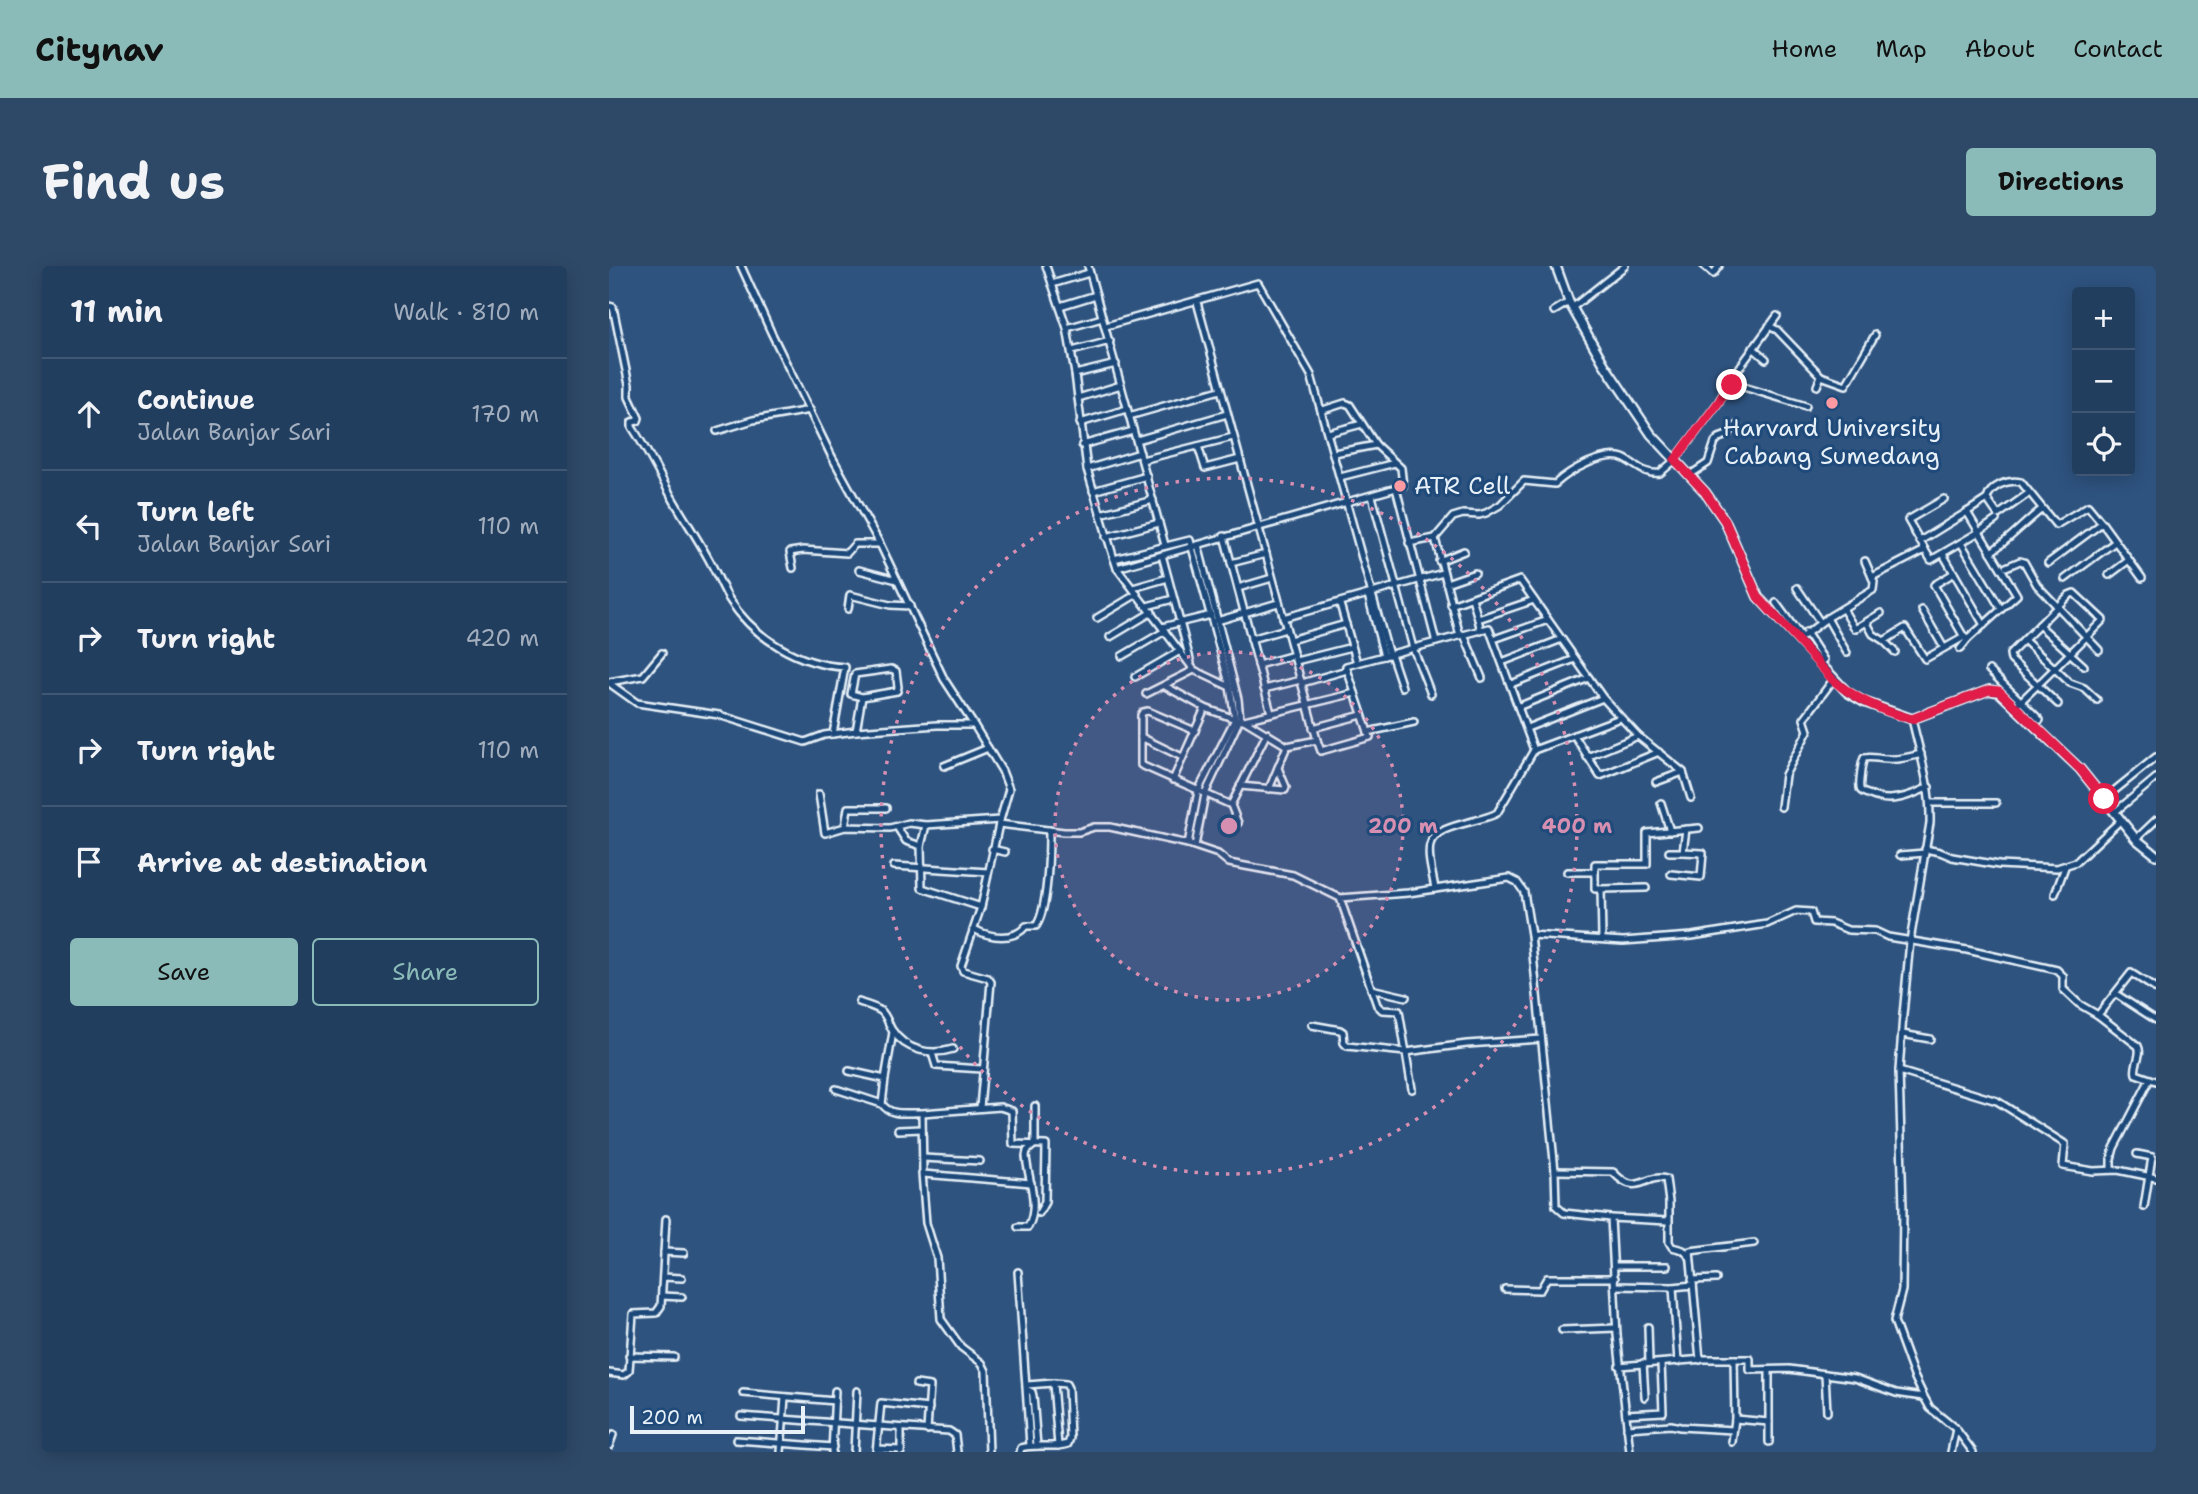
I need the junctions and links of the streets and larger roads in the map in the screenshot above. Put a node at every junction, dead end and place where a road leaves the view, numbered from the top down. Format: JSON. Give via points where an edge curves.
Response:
{"nodes":[{"id":1,"x":741,"y":266,"type":"edge"},
{"id":2,"x":1046,"y":266,"type":"edge"},
{"id":3,"x":1556,"y":266,"type":"edge"},
{"id":4,"x":1625,"y":266,"type":"edge"},
{"id":5,"x":1704,"y":266,"type":"edge"},
{"id":6,"x":1719,"y":266,"type":"edge"},
{"id":7,"x":1088,"y":270,"type":"edge"},
{"id":8,"x":1052,"y":284,"type":"junction"},
{"id":9,"x":1096,"y":295,"type":"junction"},
{"id":10,"x":1197,"y":302,"type":"junction"},
{"id":11,"x":1570,"y":305,"type":"junction"},
{"id":12,"x":609,"y":306,"type":"edge"},
{"id":13,"x":1060,"y":306,"type":"junction"},
{"id":14,"x":1554,"y":311,"type":"dead end"},
{"id":15,"x":1777,"y":316,"type":"dead end"},
{"id":16,"x":1102,"y":318,"type":"junction"},
{"id":17,"x":1106,"y":326,"type":"junction"},
{"id":18,"x":1769,"y":326,"type":"junction"},
{"id":19,"x":1067,"y":328,"type":"junction"},
{"id":20,"x":1875,"y":335,"type":"dead end"},
{"id":21,"x":1109,"y":341,"type":"junction"},
{"id":22,"x":1753,"y":348,"type":"junction"},
{"id":23,"x":1072,"y":351,"type":"junction"},
{"id":24,"x":1766,"y":359,"type":"dead end"},
{"id":25,"x":1116,"y":364,"type":"junction"},
{"id":26,"x":1075,"y":374,"type":"junction"},
{"id":27,"x":1821,"y":376,"type":"junction"},
{"id":28,"x":1121,"y":385,"type":"junction"},
{"id":29,"x":1817,"y":386,"type":"dead end"},
{"id":30,"x":1727,"y":388,"type":"junction"},
{"id":31,"x":1220,"y":390,"type":"junction"},
{"id":32,"x":1078,"y":398,"type":"junction"},
{"id":33,"x":1805,"y":406,"type":"dead end"},
{"id":34,"x":810,"y":410,"type":"junction"},
{"id":35,"x":1323,"y":410,"type":"junction"},
{"id":36,"x":1128,"y":412,"type":"junction"},
{"id":37,"x":1227,"y":414,"type":"junction"},
{"id":38,"x":1080,"y":423,"type":"junction"},
{"id":39,"x":1362,"y":424,"type":"junction"},
{"id":40,"x":1737,"y":425,"type":"dead end"},
{"id":41,"x":717,"y":431,"type":"dead end"},
{"id":42,"x":1133,"y":431,"type":"junction"},
{"id":43,"x":1328,"y":433,"type":"junction"},
{"id":44,"x":1233,"y":437,"type":"junction"},
{"id":45,"x":1137,"y":440,"type":"junction"},
{"id":46,"x":1376,"y":444,"type":"junction"},
{"id":47,"x":1082,"y":445,"type":"junction"},
{"id":48,"x":1198,"y":446,"type":"junction"},
{"id":49,"x":1140,"y":453,"type":"junction"},
{"id":50,"x":1334,"y":453,"type":"junction"},
{"id":51,"x":1240,"y":459,"type":"junction"},
{"id":52,"x":1142,"y":460,"type":"junction"},
{"id":53,"x":1675,"y":460,"type":"junction"},
{"id":54,"x":1395,"y":463,"type":"junction"},
{"id":55,"x":1087,"y":469,"type":"junction"},
{"id":56,"x":1690,"y":475,"type":"junction"},
{"id":57,"x":1147,"y":476,"type":"junction"},
{"id":58,"x":1340,"y":477,"type":"junction"},
{"id":59,"x":1395,"y":488,"type":"junction"},
{"id":60,"x":1093,"y":491,"type":"junction"},
{"id":61,"x":2029,"y":493,"type":"junction"},
{"id":62,"x":1372,"y":496,"type":"junction"},
{"id":63,"x":1944,"y":499,"type":"dead end"},
{"id":64,"x":1987,"y":499,"type":"junction"},
{"id":65,"x":1153,"y":500,"type":"junction"},
{"id":66,"x":1347,"y":501,"type":"junction"},
{"id":67,"x":2042,"y":509,"type":"junction"},
{"id":68,"x":1967,"y":512,"type":"junction"},
{"id":69,"x":1100,"y":514,"type":"junction"},
{"id":70,"x":1996,"y":520,"type":"dead end"},
{"id":71,"x":1159,"y":523,"type":"junction"},
{"id":72,"x":2102,"y":523,"type":"junction"},
{"id":73,"x":1259,"y":526,"type":"junction"},
{"id":74,"x":1979,"y":532,"type":"junction"},
{"id":75,"x":1224,"y":536,"type":"junction"},
{"id":76,"x":1106,"y":537,"type":"junction"},
{"id":77,"x":1435,"y":538,"type":"junction"},
{"id":78,"x":1920,"y":541,"type":"junction"},
{"id":79,"x":2115,"y":542,"type":"junction"},
{"id":80,"x":1409,"y":543,"type":"junction"},
{"id":81,"x":1961,"y":543,"type":"junction"},
{"id":82,"x":880,"y":544,"type":"junction"},
{"id":83,"x":1165,"y":545,"type":"junction"},
{"id":84,"x":1195,"y":546,"type":"junction"},
{"id":85,"x":1925,"y":550,"type":"junction"},
{"id":86,"x":1464,"y":551,"type":"dead end"},
{"id":87,"x":1991,"y":552,"type":"junction"},
{"id":88,"x":1266,"y":554,"type":"junction"},
{"id":89,"x":1943,"y":554,"type":"junction"},
{"id":90,"x":1162,"y":555,"type":"junction"},
{"id":91,"x":1114,"y":559,"type":"junction"},
{"id":92,"x":2129,"y":560,"type":"junction"},
{"id":93,"x":1440,"y":561,"type":"junction"},
{"id":94,"x":1865,"y":561,"type":"dead end"},
{"id":95,"x":1231,"y":563,"type":"junction"},
{"id":96,"x":2048,"y":563,"type":"dead end"},
{"id":97,"x":793,"y":568,"type":"dead end"},
{"id":98,"x":1117,"y":568,"type":"junction"},
{"id":99,"x":2006,"y":568,"type":"dead end"},
{"id":100,"x":859,"y":570,"type":"dead end"},
{"id":101,"x":1443,"y":573,"type":"junction"},
{"id":102,"x":1475,"y":573,"type":"dead end"},
{"id":103,"x":1954,"y":573,"type":"junction"},
{"id":104,"x":2109,"y":575,"type":"dead end"},
{"id":105,"x":1872,"y":577,"type":"junction"},
{"id":106,"x":1168,"y":578,"type":"junction"},
{"id":107,"x":1272,"y":578,"type":"junction"},
{"id":108,"x":2142,"y":578,"type":"dead end"},
{"id":109,"x":2065,"y":579,"type":"dead end"},
{"id":110,"x":897,"y":580,"type":"junction"},
{"id":111,"x":1419,"y":581,"type":"junction"},
{"id":112,"x":1446,"y":583,"type":"junction"},
{"id":113,"x":1396,"y":587,"type":"junction"},
{"id":114,"x":1238,"y":588,"type":"junction"},
{"id":115,"x":1797,"y":588,"type":"dead end"},
{"id":116,"x":1135,"y":591,"type":"junction"},
{"id":117,"x":1370,"y":594,"type":"junction"},
{"id":118,"x":2017,"y":595,"type":"junction"},
{"id":119,"x":1472,"y":597,"type":"junction"},
{"id":120,"x":1173,"y":599,"type":"junction"},
{"id":121,"x":1534,"y":600,"type":"junction"},
{"id":122,"x":1278,"y":603,"type":"junction"},
{"id":123,"x":1776,"y":603,"type":"dead end"},
{"id":124,"x":2021,"y":603,"type":"dead end"},
{"id":125,"x":1340,"y":604,"type":"junction"},
{"id":126,"x":1451,"y":605,"type":"junction"},
{"id":127,"x":910,"y":606,"type":"junction"},
{"id":128,"x":1147,"y":606,"type":"junction"},
{"id":129,"x":2057,"y":607,"type":"junction"},
{"id":130,"x":848,"y":609,"type":"dead end"},
{"id":131,"x":1843,"y":609,"type":"junction"},
{"id":132,"x":2001,"y":609,"type":"junction"},
{"id":133,"x":1922,"y":610,"type":"dead end"},
{"id":134,"x":1152,"y":612,"type":"junction"},
{"id":135,"x":1244,"y":613,"type":"junction"},
{"id":136,"x":1881,"y":613,"type":"dead end"},
{"id":137,"x":1211,"y":615,"type":"junction"},
{"id":138,"x":1097,"y":618,"type":"dead end"},
{"id":139,"x":1283,"y":618,"type":"junction"},
{"id":140,"x":1827,"y":618,"type":"junction"},
{"id":141,"x":1478,"y":619,"type":"junction"},
{"id":142,"x":1548,"y":620,"type":"junction"},
{"id":143,"x":1181,"y":621,"type":"junction"},
{"id":144,"x":1217,"y":621,"type":"junction"},
{"id":145,"x":1820,"y":622,"type":"junction"},
{"id":146,"x":1867,"y":623,"type":"junction"},
{"id":147,"x":1346,"y":624,"type":"junction"},
{"id":148,"x":1984,"y":625,"type":"junction"},
{"id":149,"x":2039,"y":625,"type":"junction"},
{"id":150,"x":1164,"y":629,"type":"junction"},
{"id":151,"x":1286,"y":629,"type":"junction"},
{"id":152,"x":1481,"y":631,"type":"junction"},
{"id":153,"x":1462,"y":636,"type":"junction"},
{"id":154,"x":1109,"y":637,"type":"dead end"},
{"id":155,"x":1801,"y":637,"type":"junction"},
{"id":156,"x":2086,"y":637,"type":"junction"},
{"id":157,"x":1966,"y":638,"type":"junction"},
{"id":158,"x":1251,"y":639,"type":"junction"},
{"id":159,"x":1494,"y":639,"type":"junction"},
{"id":160,"x":1562,"y":639,"type":"junction"},
{"id":161,"x":1290,"y":640,"type":"junction"},
{"id":162,"x":1884,"y":640,"type":"junction"},
{"id":163,"x":2024,"y":640,"type":"junction"},
{"id":164,"x":1436,"y":642,"type":"junction"},
{"id":165,"x":1352,"y":646,"type":"junction"},
{"id":166,"x":1413,"y":648,"type":"junction"},
{"id":167,"x":1944,"y":648,"type":"junction"},
{"id":168,"x":1959,"y":649,"type":"dead end"},
{"id":169,"x":2099,"y":650,"type":"dead end"},
{"id":170,"x":1180,"y":651,"type":"junction"},
{"id":171,"x":1895,"y":652,"type":"dead end"},
{"id":172,"x":662,"y":653,"type":"dead end"},
{"id":173,"x":1847,"y":653,"type":"dead end"},
{"id":174,"x":2070,"y":653,"type":"junction"},
{"id":175,"x":1388,"y":655,"type":"junction"},
{"id":176,"x":1122,"y":656,"type":"dead end"},
{"id":177,"x":1295,"y":658,"type":"junction"},
{"id":178,"x":1576,"y":659,"type":"junction"},
{"id":179,"x":1824,"y":660,"type":"dead end"},
{"id":180,"x":1502,"y":662,"type":"junction"},
{"id":181,"x":1357,"y":663,"type":"junction"},
{"id":182,"x":1258,"y":665,"type":"junction"},
{"id":183,"x":2084,"y":666,"type":"dead end"},
{"id":184,"x":1192,"y":667,"type":"junction"},
{"id":185,"x":2055,"y":668,"type":"junction"},
{"id":186,"x":1347,"y":670,"type":"junction"},
{"id":187,"x":1989,"y":670,"type":"dead end"},
{"id":188,"x":1135,"y":677,"type":"dead end"},
{"id":189,"x":1482,"y":678,"type":"dead end"},
{"id":190,"x":1589,"y":678,"type":"junction"},
{"id":191,"x":1833,"y":680,"type":"junction"},
{"id":192,"x":1301,"y":681,"type":"junction"},
{"id":193,"x":609,"y":682,"type":"edge"},
{"id":194,"x":1511,"y":684,"type":"junction"},
{"id":195,"x":2038,"y":685,"type":"junction"},
{"id":196,"x":1165,"y":686,"type":"junction"},
{"id":197,"x":1230,"y":687,"type":"junction"},
{"id":198,"x":1402,"y":687,"type":"dead end"},
{"id":199,"x":1264,"y":689,"type":"junction"},
{"id":200,"x":1355,"y":693,"type":"junction"},
{"id":201,"x":1146,"y":694,"type":"dead end"},
{"id":202,"x":1431,"y":694,"type":"dead end"},
{"id":203,"x":862,"y":697,"type":"junction"},
{"id":204,"x":1603,"y":698,"type":"junction"},
{"id":205,"x":2097,"y":700,"type":"dead end"},
{"id":206,"x":2018,"y":704,"type":"junction"},
{"id":207,"x":2058,"y":704,"type":"dead end"},
{"id":208,"x":1308,"y":705,"type":"junction"},
{"id":209,"x":1520,"y":706,"type":"junction"},
{"id":210,"x":1206,"y":708,"type":"junction"},
{"id":211,"x":1271,"y":713,"type":"junction"},
{"id":212,"x":1362,"y":715,"type":"junction"},
{"id":213,"x":1620,"y":718,"type":"junction"},
{"id":214,"x":1240,"y":719,"type":"junction"},
{"id":215,"x":1912,"y":719,"type":"junction"},
{"id":216,"x":2040,"y":720,"type":"dead end"},
{"id":217,"x":1415,"y":722,"type":"dead end"},
{"id":218,"x":974,"y":725,"type":"junction"},
{"id":219,"x":1313,"y":728,"type":"junction"},
{"id":220,"x":1527,"y":728,"type":"junction"},
{"id":221,"x":856,"y":731,"type":"junction"},
{"id":222,"x":1195,"y":731,"type":"junction"},
{"id":223,"x":1368,"y":732,"type":"junction"},
{"id":224,"x":1267,"y":733,"type":"junction"},
{"id":225,"x":833,"y":734,"type":"junction"},
{"id":226,"x":1574,"y":735,"type":"junction"},
{"id":227,"x":1638,"y":736,"type":"junction"},
{"id":228,"x":1141,"y":737,"type":"junction"},
{"id":229,"x":1317,"y":740,"type":"junction"},
{"id":230,"x":1287,"y":746,"type":"junction"},
{"id":231,"x":988,"y":748,"type":"junction"},
{"id":232,"x":1535,"y":750,"type":"junction"},
{"id":233,"x":1659,"y":752,"type":"junction"},
{"id":234,"x":1921,"y":754,"type":"junction"},
{"id":235,"x":1182,"y":757,"type":"junction"},
{"id":236,"x":1587,"y":757,"type":"junction"},
{"id":237,"x":2156,"y":757,"type":"edge"},
{"id":238,"x":944,"y":766,"type":"dead end"},
{"id":239,"x":1278,"y":768,"type":"junction"},
{"id":240,"x":1683,"y":772,"type":"junction"},
{"id":241,"x":2156,"y":778,"type":"edge"},
{"id":242,"x":1173,"y":780,"type":"junction"},
{"id":243,"x":1656,"y":782,"type":"dead end"},
{"id":244,"x":1240,"y":786,"type":"junction"},
{"id":245,"x":1929,"y":787,"type":"junction"},
{"id":246,"x":1269,"y":789,"type":"junction"},
{"id":247,"x":1198,"y":790,"type":"junction"},
{"id":248,"x":818,"y":794,"type":"dead end"},
{"id":249,"x":1205,"y":794,"type":"junction"},
{"id":250,"x":1691,"y":798,"type":"dead end"},
{"id":251,"x":2104,"y":799,"type":"junction"},
{"id":252,"x":1661,"y":803,"type":"dead end"},
{"id":253,"x":1930,"y":803,"type":"junction"},
{"id":254,"x":1996,"y":803,"type":"dead end"},
{"id":255,"x":1231,"y":805,"type":"junction"},
{"id":256,"x":1781,"y":807,"type":"dead end"},
{"id":257,"x":886,"y":808,"type":"dead end"},
{"id":258,"x":2115,"y":812,"type":"junction"},
{"id":259,"x":2121,"y":820,"type":"junction"},
{"id":260,"x":2156,"y":820,"type":"edge"},
{"id":261,"x":1000,"y":822,"type":"junction"},
{"id":262,"x":1238,"y":823,"type":"dead end"},
{"id":263,"x":926,"y":825,"type":"junction"},
{"id":264,"x":845,"y":827,"type":"junction"},
{"id":265,"x":897,"y":827,"type":"junction"},
{"id":266,"x":1699,"y":828,"type":"dead end"},
{"id":267,"x":1686,"y":829,"type":"junction"},
{"id":268,"x":1049,"y":830,"type":"junction"},
{"id":269,"x":1670,"y":831,"type":"junction"},
{"id":270,"x":2136,"y":839,"type":"junction"},
{"id":271,"x":1188,"y":844,"type":"junction"},
{"id":272,"x":921,"y":846,"type":"junction"},
{"id":273,"x":1195,"y":846,"type":"junction"},
{"id":274,"x":992,"y":849,"type":"junction"},
{"id":275,"x":1925,"y":851,"type":"junction"},
{"id":276,"x":1006,"y":852,"type":"dead end"},
{"id":277,"x":1669,"y":852,"type":"dead end"},
{"id":278,"x":1683,"y":852,"type":"junction"},
{"id":279,"x":1900,"y":855,"type":"dead end"},
{"id":280,"x":2156,"y":855,"type":"edge"},
{"id":281,"x":894,"y":866,"type":"dead end"},
{"id":282,"x":922,"y":867,"type":"junction"},
{"id":283,"x":2065,"y":867,"type":"junction"},
{"id":284,"x":988,"y":872,"type":"junction"},
{"id":285,"x":1567,"y":872,"type":"dead end"},
{"id":286,"x":1595,"y":872,"type":"junction"},
{"id":287,"x":1671,"y":874,"type":"dead end"},
{"id":288,"x":1646,"y":888,"type":"dead end"},
{"id":289,"x":1436,"y":889,"type":"junction"},
{"id":290,"x":1601,"y":889,"type":"junction"},
{"id":291,"x":2055,"y":894,"type":"dead end"},
{"id":292,"x":1340,"y":898,"type":"junction"},
{"id":293,"x":981,"y":907,"type":"junction"},
{"id":294,"x":974,"y":929,"type":"junction"},
{"id":295,"x":1531,"y":935,"type":"junction"},
{"id":296,"x":1602,"y":938,"type":"junction"},
{"id":297,"x":1910,"y":941,"type":"junction"},
{"id":298,"x":1371,"y":989,"type":"junction"},
{"id":299,"x":2156,"y":989,"type":"edge"},
{"id":300,"x":2116,"y":994,"type":"junction"},
{"id":301,"x":1406,"y":997,"type":"dead end"},
{"id":302,"x":859,"y":1002,"type":"dead end"},
{"id":303,"x":2098,"y":1015,"type":"junction"},
{"id":304,"x":2156,"y":1020,"type":"edge"},
{"id":305,"x":1312,"y":1025,"type":"dead end"},
{"id":306,"x":893,"y":1032,"type":"junction"},
{"id":307,"x":1902,"y":1034,"type":"junction"},
{"id":308,"x":1541,"y":1039,"type":"junction"},
{"id":309,"x":1930,"y":1039,"type":"dead end"},
{"id":310,"x":953,"y":1049,"type":"dead end"},
{"id":311,"x":932,"y":1052,"type":"junction"},
{"id":312,"x":1406,"y":1052,"type":"junction"},
{"id":313,"x":982,"y":1069,"type":"junction"},
{"id":314,"x":849,"y":1071,"type":"dead end"},
{"id":315,"x":1899,"y":1071,"type":"junction"},
{"id":316,"x":885,"y":1079,"type":"junction"},
{"id":317,"x":2153,"y":1080,"type":"edge"},
{"id":318,"x":836,"y":1089,"type":"dead end"},
{"id":319,"x":1412,"y":1089,"type":"dead end"},
{"id":320,"x":882,"y":1104,"type":"junction"},
{"id":321,"x":1035,"y":1106,"type":"dead end"},
{"id":322,"x":980,"y":1108,"type":"junction"},
{"id":323,"x":922,"y":1113,"type":"junction"},
{"id":324,"x":922,"y":1129,"type":"junction"},
{"id":325,"x":898,"y":1130,"type":"dead end"},
{"id":326,"x":1035,"y":1144,"type":"junction"},
{"id":327,"x":2154,"y":1149,"type":"dead end"},
{"id":328,"x":2137,"y":1154,"type":"dead end"},
{"id":329,"x":2152,"y":1157,"type":"junction"},
{"id":330,"x":923,"y":1158,"type":"junction"},
{"id":331,"x":980,"y":1161,"type":"dead end"},
{"id":332,"x":2111,"y":1170,"type":"junction"},
{"id":333,"x":1555,"y":1171,"type":"junction"},
{"id":334,"x":922,"y":1173,"type":"junction"},
{"id":335,"x":2148,"y":1178,"type":"junction"},
{"id":336,"x":2156,"y":1178,"type":"edge"},
{"id":337,"x":1031,"y":1183,"type":"junction"},
{"id":338,"x":2146,"y":1196,"type":"junction"},
{"id":339,"x":2156,"y":1196,"type":"edge"},
{"id":340,"x":2144,"y":1207,"type":"dead end"},
{"id":341,"x":1039,"y":1213,"type":"dead end"},
{"id":342,"x":1611,"y":1218,"type":"junction"},
{"id":343,"x":666,"y":1219,"type":"dead end"},
{"id":344,"x":1668,"y":1221,"type":"junction"},
{"id":345,"x":1018,"y":1227,"type":"dead end"},
{"id":346,"x":1754,"y":1243,"type":"dead end"},
{"id":347,"x":664,"y":1252,"type":"junction"},
{"id":348,"x":684,"y":1253,"type":"dead end"},
{"id":349,"x":1690,"y":1258,"type":"junction"},
{"id":350,"x":1615,"y":1266,"type":"junction"},
{"id":351,"x":1667,"y":1266,"type":"dead end"},
{"id":352,"x":1018,"y":1272,"type":"dead end"},
{"id":353,"x":663,"y":1277,"type":"junction"},
{"id":354,"x":682,"y":1278,"type":"dead end"},
{"id":355,"x":1615,"y":1278,"type":"junction"},
{"id":356,"x":1716,"y":1279,"type":"dead end"},
{"id":357,"x":1692,"y":1283,"type":"junction"},
{"id":358,"x":1615,"y":1286,"type":"junction"},
{"id":359,"x":1672,"y":1287,"type":"junction"},
{"id":360,"x":1505,"y":1289,"type":"dead end"},
{"id":361,"x":662,"y":1296,"type":"junction"},
{"id":362,"x":683,"y":1297,"type":"dead end"},
{"id":363,"x":1648,"y":1327,"type":"dead end"},
{"id":364,"x":1616,"y":1328,"type":"junction"},
{"id":365,"x":1562,"y":1330,"type":"dead end"},
{"id":366,"x":629,"y":1356,"type":"junction"},
{"id":367,"x":674,"y":1357,"type":"dead end"},
{"id":368,"x":1734,"y":1359,"type":"junction"},
{"id":369,"x":1700,"y":1360,"type":"junction"},
{"id":370,"x":1646,"y":1363,"type":"junction"},
{"id":371,"x":1661,"y":1363,"type":"junction"},
{"id":372,"x":1678,"y":1363,"type":"junction"},
{"id":373,"x":1619,"y":1366,"type":"junction"},
{"id":374,"x":1769,"y":1371,"type":"junction"},
{"id":375,"x":609,"y":1373,"type":"edge"},
{"id":376,"x":1825,"y":1374,"type":"junction"},
{"id":377,"x":1053,"y":1383,"type":"junction"},
{"id":378,"x":916,"y":1384,"type":"dead end"},
{"id":379,"x":1027,"y":1388,"type":"junction"},
{"id":380,"x":835,"y":1391,"type":"dead end"},
{"id":381,"x":857,"y":1391,"type":"dead end"},
{"id":382,"x":743,"y":1393,"type":"dead end"},
{"id":383,"x":1924,"y":1396,"type":"junction"},
{"id":384,"x":785,"y":1397,"type":"junction"},
{"id":385,"x":1645,"y":1397,"type":"dead end"},
{"id":386,"x":835,"y":1401,"type":"junction"},
{"id":387,"x":929,"y":1408,"type":"junction"},
{"id":388,"x":1827,"y":1412,"type":"dead end"},
{"id":389,"x":1626,"y":1413,"type":"junction"},
{"id":390,"x":741,"y":1416,"type":"dead end"},
{"id":391,"x":783,"y":1419,"type":"junction"},
{"id":392,"x":1734,"y":1419,"type":"junction"},
{"id":393,"x":1769,"y":1422,"type":"junction"},
{"id":394,"x":835,"y":1423,"type":"junction"},
{"id":395,"x":856,"y":1424,"type":"junction"},
{"id":396,"x":878,"y":1426,"type":"junction"},
{"id":397,"x":901,"y":1428,"type":"junction"},
{"id":398,"x":1627,"y":1428,"type":"junction"},
{"id":399,"x":1955,"y":1429,"type":"junction"},
{"id":400,"x":927,"y":1430,"type":"junction"},
{"id":401,"x":1733,"y":1430,"type":"junction"},
{"id":402,"x":613,"y":1435,"type":"dead end"},
{"id":403,"x":736,"y":1440,"type":"dead end"},
{"id":404,"x":1732,"y":1442,"type":"dead end"},
{"id":405,"x":1769,"y":1442,"type":"dead end"},
{"id":406,"x":781,"y":1443,"type":"junction"},
{"id":407,"x":609,"y":1446,"type":"edge"},
{"id":408,"x":1033,"y":1446,"type":"junction"},
{"id":409,"x":1058,"y":1446,"type":"junction"},
{"id":410,"x":832,"y":1449,"type":"edge"},
{"id":411,"x":876,"y":1450,"type":"edge"},
{"id":412,"x":901,"y":1451,"type":"edge"},
{"id":413,"x":781,"y":1452,"type":"edge"},
{"id":414,"x":854,"y":1452,"type":"edge"},
{"id":415,"x":957,"y":1452,"type":"edge"},
{"id":416,"x":989,"y":1452,"type":"edge"},
{"id":417,"x":1020,"y":1452,"type":"edge"},
{"id":418,"x":1630,"y":1452,"type":"edge"},
{"id":419,"x":1951,"y":1452,"type":"edge"},
{"id":420,"x":1973,"y":1452,"type":"edge"}],
"edges":[{"from":1,"to":34,"type":"street"},
{"from":2,"to":8,"type":"street"},
{"from":3,"to":11,"type":"street"},
{"from":4,"to":11,"type":"street"},
{"from":5,"to":6,"type":"street","via":[[1713,274]]},
{"from":7,"to":8,"type":"street"},
{"from":7,"to":9,"type":"street"},
{"from":8,"to":13,"type":"street"},
{"from":9,"to":13,"type":"street"},
{"from":9,"to":16,"type":"street"},
{"from":10,"to":17,"type":"street"},
{"from":10,"to":31,"type":"street"},
{"from":10,"to":35,"type":"street","via":[[1258,284],[1311,374]]},
{"from":11,"to":14,"type":"street"},
{"from":11,"to":53,"type":"street","via":[[1651,434]]},
{"from":12,"to":225,"type":"street","via":[[621,343],[629,397],[639,418],[632,427],[729,599],[758,631],[797,657],[845,667]]},
{"from":13,"to":19,"type":"street"},
{"from":15,"to":18,"type":"street"},
{"from":16,"to":17,"type":"street"},
{"from":16,"to":19,"type":"street"},
{"from":17,"to":21,"type":"street"},
{"from":18,"to":22,"type":"street"},
{"from":18,"to":27,"type":"street"},
{"from":19,"to":23,"type":"street"},
{"from":20,"to":27,"type":"street","via":[[1847,384]]},
{"from":21,"to":23,"type":"street"},
{"from":21,"to":25,"type":"street"},
{"from":22,"to":24,"type":"street"},
{"from":22,"to":30,"type":"street"},
{"from":23,"to":26,"type":"street"},
{"from":25,"to":26,"type":"street"},
{"from":25,"to":28,"type":"street"},
{"from":26,"to":32,"type":"street"},
{"from":27,"to":29,"type":"street"},
{"from":28,"to":32,"type":"street"},
{"from":28,"to":36,"type":"street"},
{"from":30,"to":33,"type":"street","via":[[1734,384]]},
{"from":30,"to":53,"type":"street"},
{"from":31,"to":36,"type":"street"},
{"from":31,"to":37,"type":"street"},
{"from":32,"to":38,"type":"street"},
{"from":34,"to":41,"type":"street"},
{"from":34,"to":82,"type":"street"},
{"from":35,"to":39,"type":"street","via":[[1348,404]]},
{"from":35,"to":43,"type":"street"},
{"from":36,"to":38,"type":"street"},
{"from":36,"to":42,"type":"street"},
{"from":37,"to":44,"type":"street"},
{"from":37,"to":45,"type":"street"},
{"from":38,"to":47,"type":"street"},
{"from":39,"to":43,"type":"street"},
{"from":39,"to":46,"type":"street"},
{"from":40,"to":56,"type":"street","via":[[1715,442],[1708,463]]},
{"from":42,"to":45,"type":"street"},
{"from":42,"to":47,"type":"street"},
{"from":43,"to":50,"type":"street"},
{"from":44,"to":48,"type":"street"},
{"from":44,"to":51,"type":"street"},
{"from":45,"to":49,"type":"street"},
{"from":46,"to":50,"type":"street"},
{"from":46,"to":54,"type":"street"},
{"from":47,"to":55,"type":"street"},
{"from":48,"to":51,"type":"street","via":[[1205,468]]},
{"from":48,"to":52,"type":"street"},
{"from":49,"to":52,"type":"street"},
{"from":49,"to":55,"type":"street"},
{"from":50,"to":58,"type":"street"},
{"from":51,"to":73,"type":"street"},
{"from":52,"to":57,"type":"street"},
{"from":53,"to":56,"type":"street"},
{"from":53,"to":77,"type":"street","via":[[1653,474],[1625,458],[1607,457],[1572,470],[1555,484],[1524,481],[1486,513],[1453,517]]},
{"from":54,"to":58,"type":"street"},
{"from":54,"to":59,"type":"street","via":[[1401,468],[1404,484]]},
{"from":55,"to":60,"type":"street"},
{"from":56,"to":155,"type":"street","via":[[1725,521],[1758,597]]},
{"from":57,"to":60,"type":"street"},
{"from":57,"to":65,"type":"street"},
{"from":58,"to":66,"type":"street"},
{"from":59,"to":62,"type":"street"},
{"from":59,"to":80,"type":"street"},
{"from":60,"to":69,"type":"street"},
{"from":61,"to":64,"type":"street","via":[[2014,480],[1996,487]]},
{"from":61,"to":64,"type":"street","via":[[1998,515]]},
{"from":61,"to":67,"type":"street"},
{"from":62,"to":66,"type":"street"},
{"from":62,"to":113,"type":"street"},
{"from":63,"to":78,"type":"street","via":[[1908,520]]},
{"from":64,"to":68,"type":"street"},
{"from":65,"to":69,"type":"street"},
{"from":65,"to":71,"type":"street"},
{"from":66,"to":73,"type":"street"},
{"from":66,"to":117,"type":"street"},
{"from":67,"to":72,"type":"street","via":[[2056,525],[2088,506]]},
{"from":67,"to":87,"type":"street"},
{"from":68,"to":74,"type":"street"},
{"from":68,"to":78,"type":"street"},
{"from":69,"to":76,"type":"street"},
{"from":70,"to":74,"type":"street"},
{"from":71,"to":76,"type":"street"},
{"from":71,"to":83,"type":"street"},
{"from":72,"to":79,"type":"street"},
{"from":72,"to":96,"type":"street"},
{"from":73,"to":75,"type":"street"},
{"from":73,"to":88,"type":"street"},
{"from":74,"to":81,"type":"street"},
{"from":74,"to":87,"type":"street"},
{"from":75,"to":84,"type":"street"},
{"from":75,"to":95,"type":"street"},
{"from":76,"to":91,"type":"street"},
{"from":77,"to":80,"type":"street"},
{"from":77,"to":93,"type":"street"},
{"from":78,"to":85,"type":"street"},
{"from":79,"to":92,"type":"street"},
{"from":79,"to":109,"type":"street"},
{"from":80,"to":111,"type":"street"},
{"from":81,"to":89,"type":"street"},
{"from":81,"to":132,"type":"street"},
{"from":82,"to":97,"type":"street","via":[[855,544],[847,554],[790,552]]},
{"from":82,"to":110,"type":"street"},
{"from":83,"to":84,"type":"street","via":[[1189,539]]},
{"from":83,"to":91,"type":"street"},
{"from":84,"to":90,"type":"street"},
{"from":84,"to":137,"type":"street"},
{"from":84,"to":144,"type":"street"},
{"from":85,"to":89,"type":"street","via":[[1931,560]]},
{"from":85,"to":105,"type":"street"},
{"from":86,"to":93,"type":"street"},
{"from":87,"to":118,"type":"street"},
{"from":88,"to":95,"type":"street"},
{"from":88,"to":107,"type":"street"},
{"from":89,"to":103,"type":"street"},
{"from":90,"to":98,"type":"street"},
{"from":90,"to":106,"type":"street"},
{"from":91,"to":98,"type":"street"},
{"from":92,"to":104,"type":"street"},
{"from":92,"to":108,"type":"street"},
{"from":93,"to":101,"type":"street"},
{"from":94,"to":105,"type":"street"},
{"from":95,"to":114,"type":"street"},
{"from":98,"to":116,"type":"street"},
{"from":99,"to":129,"type":"street","via":[[2024,562],[2032,579]]},
{"from":100,"to":110,"type":"street"},
{"from":101,"to":111,"type":"street"},
{"from":101,"to":112,"type":"street"},
{"from":102,"to":112,"type":"street"},
{"from":103,"to":148,"type":"street"},
{"from":103,"to":157,"type":"street","via":[[1934,585]]},
{"from":105,"to":131,"type":"street","via":[[1873,590]]},
{"from":106,"to":116,"type":"street"},
{"from":106,"to":120,"type":"street"},
{"from":107,"to":114,"type":"street"},
{"from":107,"to":122,"type":"street"},
{"from":110,"to":127,"type":"street"},
{"from":111,"to":113,"type":"street"},
{"from":111,"to":164,"type":"street"},
{"from":112,"to":126,"type":"street"},
{"from":113,"to":117,"type":"street"},
{"from":113,"to":166,"type":"street"},
{"from":114,"to":135,"type":"street"},
{"from":115,"to":145,"type":"street"},
{"from":116,"to":128,"type":"street"},
{"from":116,"to":138,"type":"street"},
{"from":117,"to":125,"type":"street"},
{"from":117,"to":175,"type":"street"},
{"from":118,"to":124,"type":"street"},
{"from":118,"to":132,"type":"street"},
{"from":119,"to":121,"type":"street","via":[[1520,580]]},
{"from":119,"to":126,"type":"street"},
{"from":119,"to":141,"type":"street"},
{"from":120,"to":128,"type":"street"},
{"from":120,"to":143,"type":"street"},
{"from":121,"to":141,"type":"street"},
{"from":121,"to":142,"type":"street"},
{"from":122,"to":135,"type":"street"},
{"from":122,"to":139,"type":"street"},
{"from":123,"to":155,"type":"street"},
{"from":125,"to":139,"type":"street"},
{"from":125,"to":147,"type":"street"},
{"from":126,"to":153,"type":"street"},
{"from":127,"to":130,"type":"street","via":[[850,595]]},
{"from":127,"to":218,"type":"street","via":[[944,679]]},
{"from":128,"to":134,"type":"street"},
{"from":129,"to":149,"type":"street"},
{"from":129,"to":156,"type":"street"},
{"from":129,"to":156,"type":"street","via":[[2074,593],[2102,618]]},
{"from":131,"to":140,"type":"street"},
{"from":131,"to":146,"type":"street","via":[[1855,629]]},
{"from":132,"to":148,"type":"street"},
{"from":133,"to":167,"type":"street"},
{"from":134,"to":150,"type":"street"},
{"from":134,"to":154,"type":"street"},
{"from":135,"to":144,"type":"street"},
{"from":135,"to":158,"type":"street"},
{"from":136,"to":146,"type":"street"},
{"from":137,"to":143,"type":"street"},
{"from":137,"to":197,"type":"street"},
{"from":139,"to":151,"type":"street"},
{"from":140,"to":145,"type":"street"},
{"from":140,"to":173,"type":"street"},
{"from":141,"to":152,"type":"street"},
{"from":142,"to":159,"type":"street"},
{"from":142,"to":160,"type":"street"},
{"from":143,"to":150,"type":"street"},
{"from":143,"to":184,"type":"street"},
{"from":144,"to":214,"type":"street"},
{"from":145,"to":155,"type":"street"},
{"from":146,"to":162,"type":"street","via":[[1873,634]]},
{"from":147,"to":161,"type":"street"},
{"from":147,"to":165,"type":"street"},
{"from":148,"to":157,"type":"street"},
{"from":149,"to":163,"type":"street"},
{"from":149,"to":174,"type":"street"},
{"from":150,"to":170,"type":"street"},
{"from":150,"to":176,"type":"street"},
{"from":151,"to":158,"type":"street"},
{"from":151,"to":161,"type":"street"},
{"from":152,"to":153,"type":"street"},
{"from":152,"to":159,"type":"street","via":[[1489,628]]},
{"from":153,"to":164,"type":"street"},
{"from":153,"to":189,"type":"street"},
{"from":155,"to":179,"type":"street"},
{"from":155,"to":191,"type":"street"},
{"from":156,"to":169,"type":"street"},
{"from":156,"to":174,"type":"street"},
{"from":157,"to":167,"type":"street"},
{"from":157,"to":168,"type":"street"},
{"from":158,"to":182,"type":"street"},
{"from":159,"to":180,"type":"street"},
{"from":160,"to":178,"type":"street"},
{"from":160,"to":180,"type":"street"},
{"from":161,"to":177,"type":"street"},
{"from":162,"to":167,"type":"street","via":[[1905,628],[1924,659]]},
{"from":162,"to":171,"type":"street"},
{"from":163,"to":185,"type":"street"},
{"from":163,"to":195,"type":"street","via":[[2009,657]]},
{"from":164,"to":166,"type":"street"},
{"from":165,"to":177,"type":"street"},
{"from":165,"to":181,"type":"street"},
{"from":166,"to":175,"type":"street"},
{"from":166,"to":202,"type":"street"},
{"from":170,"to":184,"type":"street"},
{"from":170,"to":188,"type":"street"},
{"from":172,"to":193,"type":"street","via":[[643,676]]},
{"from":174,"to":183,"type":"street"},
{"from":174,"to":185,"type":"street"},
{"from":175,"to":181,"type":"street"},
{"from":175,"to":198,"type":"street"},
{"from":177,"to":182,"type":"street"},
{"from":177,"to":192,"type":"street"},
{"from":178,"to":190,"type":"street"},
{"from":178,"to":194,"type":"street"},
{"from":180,"to":194,"type":"street"},
{"from":181,"to":186,"type":"street","via":[[1346,666]]},
{"from":182,"to":199,"type":"street"},
{"from":184,"to":196,"type":"street"},
{"from":184,"to":197,"type":"street"},
{"from":185,"to":195,"type":"street"},
{"from":185,"to":205,"type":"street"},
{"from":186,"to":192,"type":"street"},
{"from":186,"to":200,"type":"street"},
{"from":187,"to":206,"type":"street"},
{"from":190,"to":204,"type":"street"},
{"from":190,"to":209,"type":"street"},
{"from":191,"to":215,"type":"street","via":[[1855,698]]},
{"from":191,"to":256,"type":"street","via":[[1804,719],[1808,731],[1785,775]]},
{"from":192,"to":199,"type":"street"},
{"from":192,"to":208,"type":"street"},
{"from":193,"to":225,"type":"street","via":[[637,703],[719,715],[799,741]]},
{"from":194,"to":209,"type":"street"},
{"from":195,"to":206,"type":"street"},
{"from":195,"to":207,"type":"street"},
{"from":196,"to":201,"type":"street"},
{"from":196,"to":210,"type":"street"},
{"from":197,"to":214,"type":"street"},
{"from":199,"to":211,"type":"street"},
{"from":200,"to":208,"type":"street"},
{"from":200,"to":212,"type":"street"},
{"from":203,"to":203,"type":"street","via":[[897,691],[896,671],[855,674],[851,694]]},
{"from":203,"to":221,"type":"street"},
{"from":204,"to":213,"type":"street"},
{"from":204,"to":220,"type":"street"},
{"from":206,"to":215,"type":"street","via":[[1989,690]]},
{"from":206,"to":216,"type":"street"},
{"from":206,"to":251,"type":"street"},
{"from":208,"to":211,"type":"street"},
{"from":208,"to":219,"type":"street"},
{"from":209,"to":220,"type":"street"},
{"from":210,"to":214,"type":"street"},
{"from":210,"to":222,"type":"street"},
{"from":211,"to":214,"type":"street"},
{"from":212,"to":219,"type":"street"},
{"from":212,"to":223,"type":"street"},
{"from":213,"to":226,"type":"street"},
{"from":213,"to":227,"type":"street"},
{"from":214,"to":224,"type":"street"},
{"from":214,"to":247,"type":"street"},
{"from":214,"to":249,"type":"street"},
{"from":215,"to":234,"type":"street"},
{"from":217,"to":223,"type":"street"},
{"from":218,"to":221,"type":"street"},
{"from":218,"to":231,"type":"street"},
{"from":219,"to":229,"type":"street"},
{"from":220,"to":232,"type":"street"},
{"from":221,"to":225,"type":"street"},
{"from":222,"to":228,"type":"street","via":[[1148,711],[1141,715]]},
{"from":222,"to":235,"type":"street"},
{"from":223,"to":229,"type":"street","via":[[1370,737],[1321,751]]},
{"from":224,"to":230,"type":"street"},
{"from":224,"to":244,"type":"street"},
{"from":226,"to":232,"type":"street"},
{"from":226,"to":236,"type":"street"},
{"from":227,"to":233,"type":"street"},
{"from":227,"to":236,"type":"street"},
{"from":228,"to":235,"type":"street"},
{"from":228,"to":242,"type":"street","via":[[1141,765]]},
{"from":229,"to":230,"type":"street"},
{"from":230,"to":239,"type":"street"},
{"from":231,"to":238,"type":"street"},
{"from":231,"to":261,"type":"street","via":[[1009,789]]},
{"from":232,"to":289,"type":"street","via":[[1497,813],[1436,833],[1429,853]]},
{"from":233,"to":236,"type":"street","via":[[1600,776]]},
{"from":233,"to":240,"type":"street"},
{"from":234,"to":245,"type":"street"},
{"from":234,"to":245,"type":"street","via":[[1901,759],[1864,758],[1860,792],[1877,800],[1902,798]]},
{"from":235,"to":242,"type":"street"},
{"from":237,"to":251,"type":"street"},
{"from":239,"to":246,"type":"street"},
{"from":239,"to":246,"type":"street","via":[[1286,789]]},
{"from":240,"to":243,"type":"street"},
{"from":240,"to":250,"type":"street"},
{"from":241,"to":258,"type":"street"},
{"from":242,"to":247,"type":"street"},
{"from":244,"to":246,"type":"street"},
{"from":244,"to":255,"type":"street"},
{"from":245,"to":253,"type":"street"},
{"from":247,"to":249,"type":"street"},
{"from":247,"to":271,"type":"street"},
{"from":248,"to":264,"type":"street","via":[[825,833]]},
{"from":249,"to":255,"type":"street"},
{"from":249,"to":273,"type":"street"},
{"from":251,"to":258,"type":"street"},
{"from":252,"to":269,"type":"street"},
{"from":253,"to":254,"type":"street"},
{"from":253,"to":275,"type":"street"},
{"from":255,"to":262,"type":"street"},
{"from":257,"to":264,"type":"street","via":[[848,808]]},
{"from":258,"to":259,"type":"street"},
{"from":259,"to":270,"type":"street"},
{"from":259,"to":283,"type":"street"},
{"from":260,"to":270,"type":"street"},
{"from":261,"to":263,"type":"street"},
{"from":261,"to":268,"type":"street"},
{"from":261,"to":274,"type":"street"},
{"from":263,"to":265,"type":"street","via":[[909,822]]},
{"from":263,"to":272,"type":"street"},
{"from":264,"to":265,"type":"street"},
{"from":265,"to":272,"type":"street","via":[[906,841]]},
{"from":266,"to":267,"type":"street"},
{"from":267,"to":269,"type":"street"},
{"from":267,"to":278,"type":"street"},
{"from":268,"to":271,"type":"street","via":[[1110,827]]},
{"from":268,"to":294,"type":"street","via":[[1043,905],[1036,926],[997,937]]},
{"from":269,"to":286,"type":"street","via":[[1647,833],[1647,864],[1595,864]]},
{"from":270,"to":280,"type":"street"},
{"from":271,"to":273,"type":"street"},
{"from":272,"to":282,"type":"street"},
{"from":273,"to":292,"type":"street","via":[[1229,863],[1293,875]]},
{"from":274,"to":276,"type":"street"},
{"from":274,"to":284,"type":"street"},
{"from":275,"to":279,"type":"street"},
{"from":275,"to":283,"type":"street","via":[[1999,865]]},
{"from":275,"to":297,"type":"street"},
{"from":277,"to":278,"type":"street"},
{"from":278,"to":287,"type":"street","via":[[1703,853],[1701,877]]},
{"from":281,"to":282,"type":"street"},
{"from":282,"to":284,"type":"street"},
{"from":282,"to":293,"type":"street","via":[[922,888]]},
{"from":283,"to":291,"type":"street"},
{"from":284,"to":293,"type":"street"},
{"from":285,"to":286,"type":"street"},
{"from":286,"to":290,"type":"street","via":[[1595,889]]},
{"from":288,"to":290,"type":"street"},
{"from":289,"to":292,"type":"street"},
{"from":289,"to":295,"type":"street","via":[[1514,880],[1524,892]]},
{"from":290,"to":296,"type":"street"},
{"from":292,"to":298,"type":"street"},
{"from":293,"to":294,"type":"street"},
{"from":294,"to":313,"type":"street","via":[[961,968],[990,979]]},
{"from":295,"to":296,"type":"street"},
{"from":295,"to":308,"type":"street"},
{"from":296,"to":297,"type":"street","via":[[1692,936],[1767,924],[1807,910],[1814,922]]},
{"from":297,"to":303,"type":"street","via":[[2057,970],[2063,976],[2063,989]]},
{"from":297,"to":307,"type":"street"},
{"from":298,"to":301,"type":"street"},
{"from":298,"to":312,"type":"street","via":[[1379,1009],[1399,1011]]},
{"from":299,"to":300,"type":"street","via":[[2131,973]]},
{"from":300,"to":303,"type":"street"},
{"from":300,"to":304,"type":"street"},
{"from":302,"to":306,"type":"street","via":[[880,1010]]},
{"from":303,"to":317,"type":"street","via":[[2138,1046],[2136,1074]]},
{"from":305,"to":312,"type":"street","via":[[1340,1030],[1347,1046]]},
{"from":306,"to":311,"type":"street","via":[[914,1050]]},
{"from":306,"to":316,"type":"street"},
{"from":307,"to":309,"type":"street"},
{"from":307,"to":315,"type":"street"},
{"from":308,"to":312,"type":"street"},
{"from":308,"to":333,"type":"street"},
{"from":310,"to":311,"type":"street"},
{"from":311,"to":313,"type":"street","via":[[936,1066]]},
{"from":312,"to":319,"type":"street"},
{"from":313,"to":322,"type":"street"},
{"from":314,"to":316,"type":"street"},
{"from":315,"to":332,"type":"street","via":[[1997,1101],[2065,1144],[2063,1166]]},
{"from":315,"to":383,"type":"street","via":[[1902,1290],[1893,1321]]},
{"from":316,"to":320,"type":"street"},
{"from":317,"to":332,"type":"street","via":[[2114,1148]]},
{"from":318,"to":320,"type":"street"},
{"from":320,"to":323,"type":"street","via":[[894,1113]]},
{"from":321,"to":326,"type":"street"},
{"from":322,"to":323,"type":"street"},
{"from":322,"to":326,"type":"street","via":[[1009,1109],[1014,1115],[1013,1144]]},
{"from":323,"to":324,"type":"street"},
{"from":324,"to":325,"type":"street"},
{"from":324,"to":330,"type":"street"},
{"from":326,"to":337,"type":"street","via":[[1026,1156]]},
{"from":326,"to":341,"type":"street","via":[[1046,1145],[1045,1202]]},
{"from":327,"to":329,"type":"street"},
{"from":328,"to":329,"type":"street"},
{"from":329,"to":335,"type":"street"},
{"from":330,"to":331,"type":"street"},
{"from":330,"to":334,"type":"street"},
{"from":332,"to":335,"type":"street"},
{"from":333,"to":342,"type":"street","via":[[1560,1211]]},
{"from":333,"to":344,"type":"street","via":[[1613,1172],[1622,1182],[1635,1184],[1664,1177]]},
{"from":334,"to":337,"type":"street"},
{"from":334,"to":416,"type":"street","via":[[926,1223],[937,1258],[941,1319],[986,1371]]},
{"from":335,"to":336,"type":"street"},
{"from":335,"to":338,"type":"street"},
{"from":337,"to":345,"type":"street","via":[[1030,1226]]},
{"from":338,"to":339,"type":"street"},
{"from":338,"to":340,"type":"street"},
{"from":342,"to":344,"type":"street"},
{"from":342,"to":350,"type":"street"},
{"from":343,"to":347,"type":"street"},
{"from":344,"to":349,"type":"street","via":[[1672,1247]]},
{"from":346,"to":349,"type":"street","via":[[1692,1250]]},
{"from":347,"to":348,"type":"street"},
{"from":347,"to":353,"type":"street"},
{"from":349,"to":357,"type":"street"},
{"from":350,"to":351,"type":"street"},
{"from":350,"to":355,"type":"street"},
{"from":352,"to":379,"type":"street"},
{"from":353,"to":354,"type":"street"},
{"from":353,"to":361,"type":"street"},
{"from":355,"to":358,"type":"street"},
{"from":355,"to":360,"type":"street","via":[[1547,1278],[1540,1290]]},
{"from":356,"to":357,"type":"street"},
{"from":357,"to":359,"type":"street"},
{"from":357,"to":369,"type":"street"},
{"from":358,"to":359,"type":"street"},
{"from":358,"to":364,"type":"street"},
{"from":359,"to":372,"type":"street"},
{"from":361,"to":362,"type":"street"},
{"from":361,"to":366,"type":"street","via":[[656,1313],[631,1317]]},
{"from":363,"to":370,"type":"street"},
{"from":364,"to":365,"type":"street"},
{"from":364,"to":373,"type":"street"},
{"from":366,"to":367,"type":"street"},
{"from":366,"to":375,"type":"street","via":[[628,1373]]},
{"from":368,"to":369,"type":"street"},
{"from":368,"to":374,"type":"street","via":[[1750,1359],[1750,1370]]},
{"from":368,"to":392,"type":"street"},
{"from":369,"to":372,"type":"street"},
{"from":370,"to":371,"type":"street"},
{"from":370,"to":373,"type":"street"},
{"from":370,"to":385,"type":"street"},
{"from":371,"to":372,"type":"street"},
{"from":371,"to":389,"type":"street","via":[[1663,1412]]},
{"from":373,"to":389,"type":"street"},
{"from":374,"to":376,"type":"street"},
{"from":374,"to":393,"type":"street"},
{"from":376,"to":383,"type":"street"},
{"from":376,"to":388,"type":"street"},
{"from":377,"to":379,"type":"street"},
{"from":377,"to":409,"type":"street"},
{"from":377,"to":409,"type":"street","via":[[1068,1388],[1070,1438],[1068,1444]]},
{"from":378,"to":387,"type":"street","via":[[930,1385]]},
{"from":379,"to":408,"type":"street"},
{"from":380,"to":386,"type":"street"},
{"from":381,"to":395,"type":"street"},
{"from":382,"to":384,"type":"street"},
{"from":383,"to":399,"type":"street","via":[[1930,1408]]},
{"from":384,"to":386,"type":"street"},
{"from":384,"to":391,"type":"street"},
{"from":386,"to":394,"type":"street"},
{"from":387,"to":396,"type":"street","via":[[881,1403]]},
{"from":387,"to":400,"type":"street"},
{"from":389,"to":398,"type":"street"},
{"from":390,"to":391,"type":"street"},
{"from":391,"to":394,"type":"street"},
{"from":391,"to":406,"type":"street"},
{"from":392,"to":393,"type":"street"},
{"from":392,"to":401,"type":"street"},
{"from":393,"to":405,"type":"street"},
{"from":394,"to":395,"type":"street"},
{"from":394,"to":410,"type":"street"},
{"from":395,"to":396,"type":"street"},
{"from":395,"to":414,"type":"street"},
{"from":396,"to":397,"type":"street"},
{"from":396,"to":411,"type":"street"},
{"from":397,"to":400,"type":"street"},
{"from":397,"to":412,"type":"street"},
{"from":398,"to":401,"type":"street","via":[[1671,1425]]},
{"from":398,"to":418,"type":"street"},
{"from":399,"to":419,"type":"street"},
{"from":399,"to":420,"type":"street"},
{"from":400,"to":415,"type":"street","via":[[952,1432]]},
{"from":401,"to":404,"type":"street"},
{"from":402,"to":407,"type":"street"},
{"from":403,"to":406,"type":"street"},
{"from":406,"to":410,"type":"street"},
{"from":406,"to":413,"type":"street"},
{"from":408,"to":409,"type":"street"},
{"from":408,"to":417,"type":"street"},
{"from":411,"to":412,"type":"street"}]}
